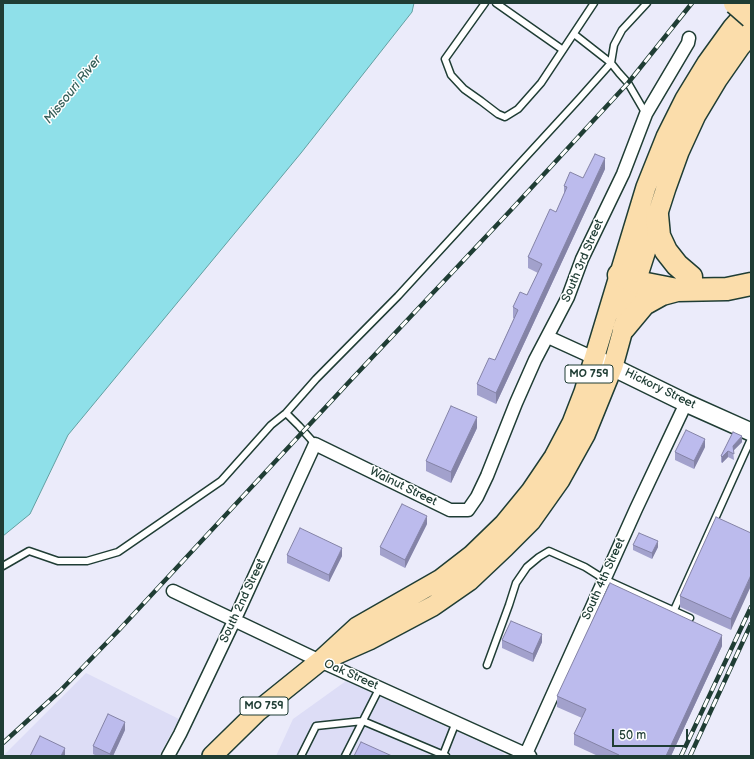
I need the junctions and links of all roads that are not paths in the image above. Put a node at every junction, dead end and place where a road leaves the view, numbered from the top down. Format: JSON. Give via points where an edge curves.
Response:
{"nodes":[{"id":1,"x":485,"y":3,"type":"edge"},
{"id":2,"x":496,"y":3,"type":"edge"},
{"id":3,"x":594,"y":3,"type":"edge"},
{"id":4,"x":646,"y":3,"type":"edge"},
{"id":5,"x":735,"y":3,"type":"edge"},
{"id":6,"x":751,"y":8,"type":"edge"},
{"id":7,"x":751,"y":16,"type":"edge"},
{"id":8,"x":574,"y":34,"type":"junction"},
{"id":9,"x":751,"y":34,"type":"edge"},
{"id":10,"x":689,"y":38,"type":"dead end"},
{"id":11,"x":563,"y":50,"type":"junction"},
{"id":12,"x":611,"y":62,"type":"junction"},
{"id":13,"x":646,"y":114,"type":"junction"},
{"id":14,"x":657,"y":215,"type":"junction"},
{"id":15,"x":751,"y":268,"type":"edge"},
{"id":16,"x":631,"y":278,"type":"junction"},
{"id":17,"x":684,"y":283,"type":"junction"},
{"id":18,"x":751,"y":284,"type":"edge"},
{"id":19,"x":624,"y":328,"type":"junction"},
{"id":20,"x":548,"y":337,"type":"junction"},
{"id":21,"x":594,"y":358,"type":"junction"},
{"id":22,"x":613,"y":366,"type":"junction"},
{"id":23,"x":686,"y":403,"type":"junction"},
{"id":24,"x":286,"y":413,"type":"junction"},
{"id":25,"x":751,"y":432,"type":"edge"},
{"id":26,"x":751,"y":439,"type":"edge"},
{"id":27,"x":315,"y":444,"type":"junction"},
{"id":28,"x":482,"y":487,"type":"joint"},
{"id":29,"x":3,"y":566,"type":"edge"},
{"id":30,"x":604,"y":579,"type":"junction"},
{"id":31,"x":173,"y":591,"type":"dead end"},
{"id":32,"x":674,"y":610,"type":"junction"},
{"id":33,"x":690,"y":618,"type":"edge"},
{"id":34,"x":234,"y":621,"type":"junction"},
{"id":35,"x":320,"y":661,"type":"junction"},
{"id":36,"x":487,"y":665,"type":"dead end"},
{"id":37,"x":380,"y":687,"type":"junction"},
{"id":38,"x":363,"y":721,"type":"junction"},
{"id":39,"x":456,"y":722,"type":"junction"},
{"id":40,"x":444,"y":755,"type":"edge"},
{"id":41,"x":527,"y":755,"type":"edge"},
{"id":42,"x":168,"y":756,"type":"edge"},
{"id":43,"x":212,"y":756,"type":"edge"},
{"id":44,"x":301,"y":756,"type":"edge"},
{"id":45,"x":345,"y":756,"type":"edge"}],
"edges":[{"from":1,"to":11,"type":"lane","via":[[445,59],[451,75],[464,90],[498,114],[505,117],[518,109],[541,83]]},
{"from":2,"to":11,"type":"lane"},
{"from":3,"to":8,"type":"lane"},
{"from":4,"to":12,"type":"lane","via":[[622,30],[614,45]]},
{"from":5,"to":7,"type":"highway","bridge":true},
{"from":6,"to":16,"type":"main road","number":"MO 759","via":[[733,27],[707,63],[666,137],[646,187]]},
{"from":8,"to":11,"type":"lane"},
{"from":8,"to":12,"type":"lane"},
{"from":9,"to":14,"type":"main road","number":"MO 759","via":[[696,114],[679,152]]},
{"from":10,"to":13,"type":"street","name":"South 3rd Street","via":[[688,44]]},
{"from":12,"to":13,"type":"lane","via":[[628,83]]},
{"from":12,"to":24,"type":"lane","via":[[398,296]]},
{"from":13,"to":20,"type":"street","name":"South 3rd Street","via":[[622,174],[582,259],[568,297]]},
{"from":14,"to":16,"type":"main road","number":"MO 759"},
{"from":14,"to":17,"type":"highway","via":[[659,236],[677,265]]},
{"from":15,"to":17,"type":"highway","via":[[730,275]]},
{"from":16,"to":17,"type":"highway"},
{"from":16,"to":19,"type":"main road","number":"MO 759"},
{"from":16,"to":21,"type":"main road","number":"MO 759"},
{"from":17,"to":18,"type":"highway","via":[[727,289]]},
{"from":17,"to":19,"type":"highway","via":[[644,304]]},
{"from":19,"to":22,"type":"main road","number":"MO 759"},
{"from":20,"to":21,"type":"street","name":"Hickory Street"},
{"from":20,"to":28,"type":"street","name":"South 3rd Street","via":[[516,403]]},
{"from":21,"to":22,"type":"street","name":"Hickory Street"},
{"from":21,"to":35,"type":"main road","number":"MO 759","via":[[572,423],[554,457],[504,524],[441,579],[357,627]]},
{"from":22,"to":23,"type":"street","name":"Hickory Street"},
{"from":22,"to":35,"type":"main road","number":"MO 759","via":[[585,435],[560,480],[531,520],[506,547],[433,606],[369,640]]},
{"from":23,"to":25,"type":"street","name":"Hickory Street"},
{"from":23,"to":30,"type":"street","name":"South 4th Street"},
{"from":24,"to":27,"type":"lane"},
{"from":24,"to":29,"type":"lane","via":[[221,481],[118,552],[87,561],[58,561],[29,551]]},
{"from":26,"to":32,"type":"lane"},
{"from":27,"to":28,"type":"street","name":"Walnut Street","via":[[450,510],[468,510]]},
{"from":27,"to":34,"type":"street","name":"South 2nd Street"},
{"from":30,"to":32,"type":"lane"},
{"from":30,"to":36,"type":"lane","via":[[585,567],[549,551],[539,557],[527,567],[516,582]]},
{"from":30,"to":41,"type":"street","name":"South 4th Street"},
{"from":31,"to":34,"type":"street","name":"Oak Street"},
{"from":32,"to":33,"type":"lane"},
{"from":34,"to":35,"type":"street","name":"Oak Street"},
{"from":34,"to":42,"type":"street","name":"South 2nd Street"},
{"from":35,"to":37,"type":"street","name":"Oak Street"},
{"from":35,"to":43,"type":"main road","number":"MO 759","via":[[258,711]]},
{"from":37,"to":38,"type":"lane"},
{"from":37,"to":39,"type":"street","name":"Oak Street"},
{"from":38,"to":40,"type":"lane"},
{"from":38,"to":44,"type":"lane","via":[[316,726]]},
{"from":38,"to":45,"type":"lane"},
{"from":39,"to":40,"type":"lane"},
{"from":39,"to":41,"type":"street","name":"Oak Street"}]}
